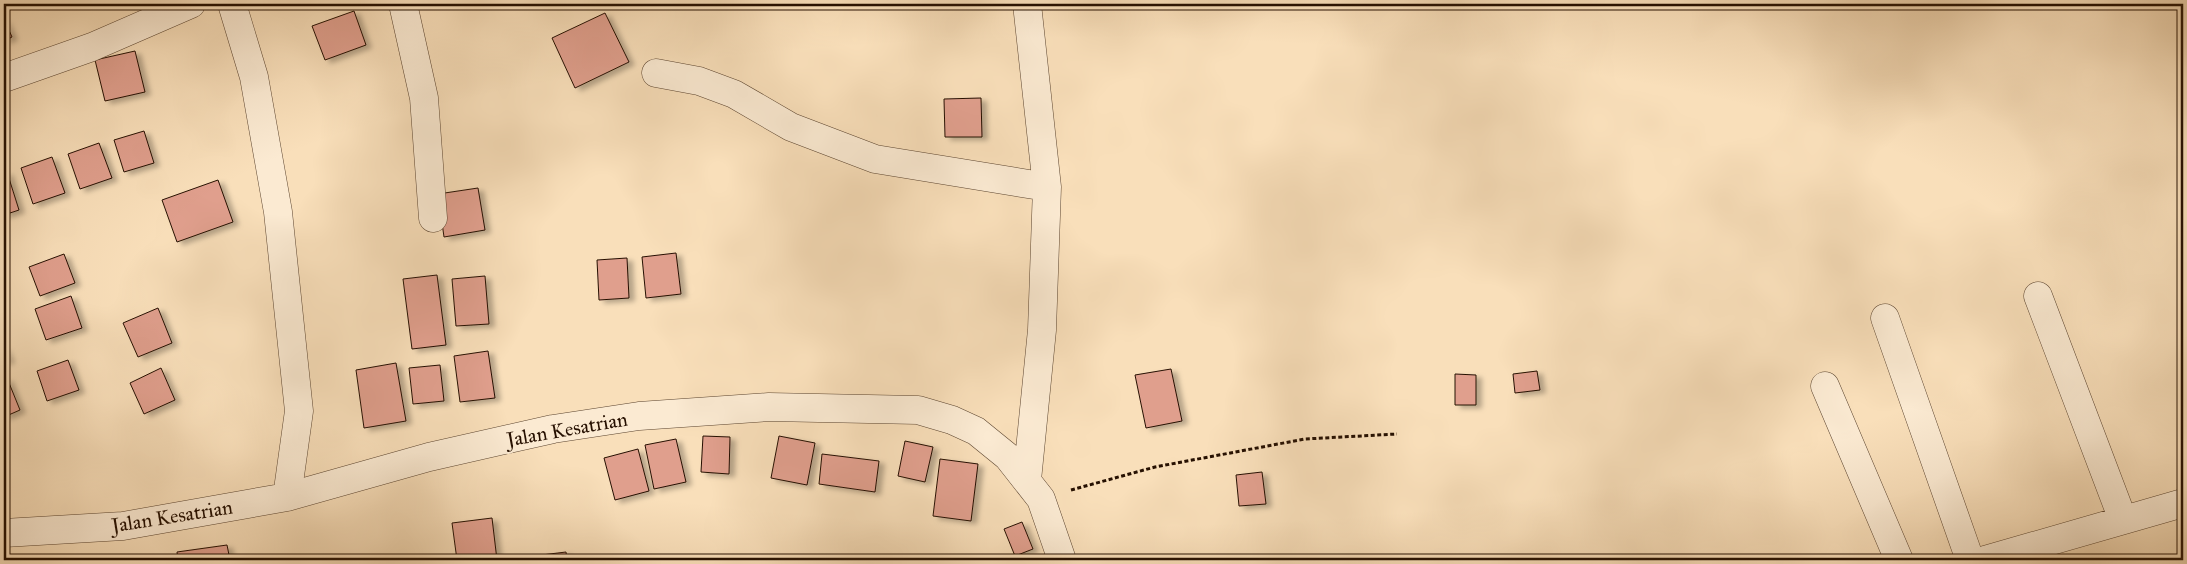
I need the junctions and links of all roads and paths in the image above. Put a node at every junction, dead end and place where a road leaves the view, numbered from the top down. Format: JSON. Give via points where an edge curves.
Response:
{"nodes":[{"id":1,"x":190,"y":4,"type":"edge"},
{"id":2,"x":232,"y":4,"type":"edge"},
{"id":3,"x":403,"y":4,"type":"edge"},
{"id":4,"x":1027,"y":4,"type":"edge"},
{"id":5,"x":656,"y":73,"type":"dead end"},
{"id":6,"x":4,"y":78,"type":"edge"},
{"id":7,"x":1047,"y":187,"type":"junction"},
{"id":8,"x":433,"y":218,"type":"dead end"},
{"id":9,"x":2038,"y":296,"type":"dead end"},
{"id":10,"x":1885,"y":318,"type":"dead end"},
{"id":11,"x":1825,"y":386,"type":"dead end"},
{"id":12,"x":1397,"y":434,"type":"dead end"},
{"id":13,"x":1034,"y":489,"type":"junction"},
{"id":14,"x":287,"y":497,"type":"junction"},
{"id":15,"x":2183,"y":502,"type":"edge"},
{"id":16,"x":2124,"y":520,"type":"junction"},
{"id":17,"x":4,"y":533,"type":"edge"},
{"id":18,"x":1062,"y":560,"type":"edge"},
{"id":19,"x":1899,"y":560,"type":"edge"},
{"id":20,"x":1970,"y":560,"type":"edge"},
{"id":21,"x":1985,"y":560,"type":"edge"}],
"edges":[{"from":1,"to":6,"type":"street","via":[[92,47]]},
{"from":2,"to":14,"type":"street","via":[[254,76],[278,212],[299,411]]},
{"from":3,"to":8,"type":"street","via":[[424,98]]},
{"from":4,"to":7,"type":"street"},
{"from":5,"to":7,"type":"street","via":[[699,81],[734,94],[790,127],[875,159]]},
{"from":7,"to":13,"type":"street"},
{"from":9,"to":16,"type":"street"},
{"from":10,"to":20,"type":"street"},
{"from":11,"to":19,"type":"street"},
{"from":12,"to":13,"type":"path","via":[[1305,439]]},
{"from":13,"to":14,"type":"street","name":"Jalan Kesatrian","via":[[1008,457],[976,431],[952,420],[918,410],[769,407],[639,416],[553,429],[429,458]]},
{"from":13,"to":18,"type":"street","name":"Jalan Kesatrian"},
{"from":14,"to":17,"type":"street","name":"Jalan Kesatrian","via":[[123,526]]},
{"from":15,"to":16,"type":"street"},
{"from":16,"to":21,"type":"street"}]}
